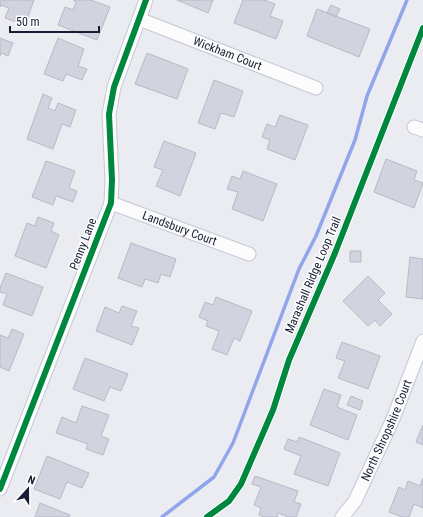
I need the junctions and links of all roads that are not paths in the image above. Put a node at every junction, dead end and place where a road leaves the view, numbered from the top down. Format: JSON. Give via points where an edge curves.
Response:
{"nodes":[{"id":1,"x":146,"y":0,"type":"edge"},
{"id":2,"x":139,"y":19,"type":"junction"},
{"id":3,"x":316,"y":88,"type":"dead end"},
{"id":4,"x":111,"y":203,"type":"junction"},
{"id":5,"x":249,"y":254,"type":"dead end"},
{"id":6,"x":423,"y":341,"type":"edge"},
{"id":7,"x":0,"y":488,"type":"edge"},
{"id":8,"x":342,"y":517,"type":"edge"}],
"edges":[{"from":1,"to":2,"type":"street","name":"Penny Lane"},
{"from":2,"to":3,"type":"street","name":"Wickham Court"},
{"from":2,"to":4,"type":"street","name":"Penny Lane","via":[[114,87],[109,114]]},
{"from":4,"to":5,"type":"street","name":"Landsbury Court"},
{"from":4,"to":7,"type":"street","name":"Penny Lane"},
{"from":6,"to":8,"type":"street","name":"North Shropshire Court","via":[[393,419],[356,501]]}]}
